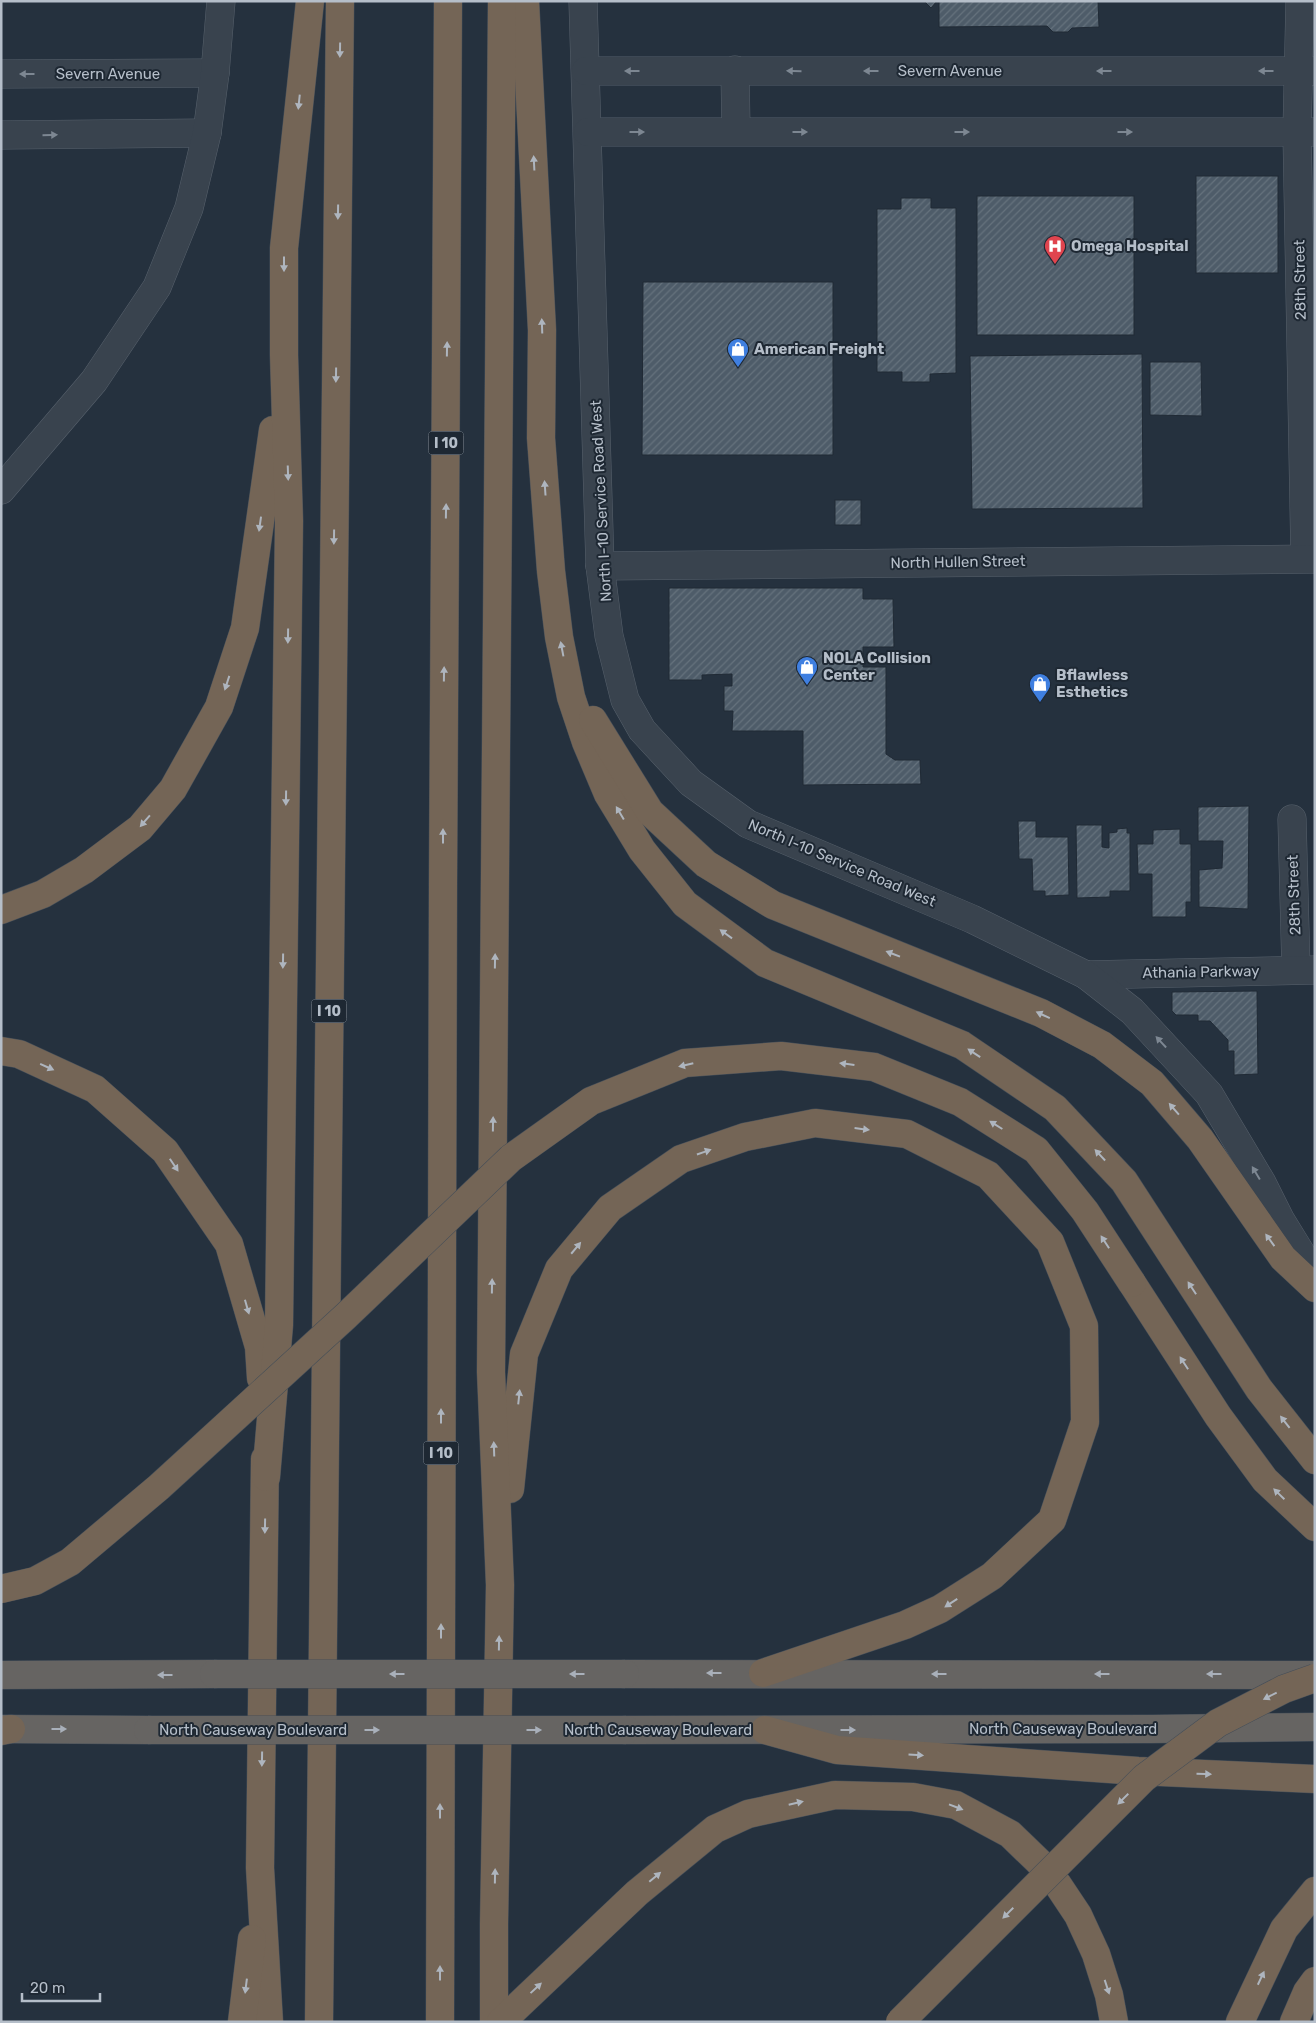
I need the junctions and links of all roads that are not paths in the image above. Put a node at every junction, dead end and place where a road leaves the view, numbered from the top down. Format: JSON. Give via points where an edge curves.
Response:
{"nodes":[{"id":1,"x":221,"y":1,"type":"edge"},
{"id":2,"x":310,"y":1,"type":"edge"},
{"id":3,"x":340,"y":1,"type":"edge"},
{"id":4,"x":448,"y":1,"type":"edge"},
{"id":5,"x":502,"y":1,"type":"edge"},
{"id":6,"x":525,"y":1,"type":"edge"},
{"id":7,"x":583,"y":1,"type":"edge"},
{"id":8,"x":1300,"y":1,"type":"edge"},
{"id":9,"x":735,"y":70,"type":"junction"},
{"id":10,"x":1306,"y":71,"type":"edge"},
{"id":11,"x":586,"y":72,"type":"junction"},
{"id":12,"x":215,"y":73,"type":"junction"},
{"id":13,"x":1,"y":74,"type":"edge"},
{"id":14,"x":588,"y":132,"type":"junction"},
{"id":15,"x":736,"y":132,"type":"junction"},
{"id":16,"x":1306,"y":132,"type":"edge"},
{"id":17,"x":207,"y":134,"type":"junction"},
{"id":18,"x":1,"y":135,"type":"edge"},
{"id":19,"x":284,"y":355,"type":"junction"},
{"id":20,"x":1,"y":490,"type":"edge"},
{"id":21,"x":1310,"y":558,"type":"edge"},
{"id":22,"x":600,"y":566,"type":"junction"},
{"id":23,"x":571,"y":697,"type":"junction"},
{"id":24,"x":1292,"y":819,"type":"dead end"},
{"id":25,"x":1,"y":910,"type":"edge"},
{"id":26,"x":1305,"y":970,"type":"edge"},
{"id":27,"x":1086,"y":975,"type":"junction"},
{"id":28,"x":1,"y":1051,"type":"edge"},
{"id":29,"x":1315,"y":1276,"type":"edge"},
{"id":30,"x":1315,"y":1288,"type":"edge"},
{"id":31,"x":1315,"y":1460,"type":"edge"},
{"id":32,"x":266,"y":1477,"type":"junction"},
{"id":33,"x":1315,"y":1527,"type":"edge"},
{"id":34,"x":500,"y":1585,"type":"junction"},
{"id":35,"x":1,"y":1589,"type":"edge"},
{"id":36,"x":763,"y":1673,"type":"junction"},
{"id":37,"x":1,"y":1675,"type":"edge"},
{"id":38,"x":1315,"y":1676,"type":"edge"},
{"id":39,"x":1315,"y":1727,"type":"edge"},
{"id":40,"x":4,"y":1730,"type":"edge"},
{"id":41,"x":765,"y":1730,"type":"junction"},
{"id":42,"x":1315,"y":1779,"type":"edge"},
{"id":43,"x":260,"y":1868,"type":"junction"},
{"id":44,"x":1315,"y":1890,"type":"edge"},
{"id":45,"x":1315,"y":1981,"type":"edge"},
{"id":46,"x":496,"y":2021,"type":"edge"},
{"id":47,"x":242,"y":2022,"type":"edge"},
{"id":48,"x":268,"y":2022,"type":"edge"},
{"id":49,"x":319,"y":2022,"type":"edge"},
{"id":50,"x":440,"y":2022,"type":"edge"},
{"id":51,"x":900,"y":2022,"type":"edge"},
{"id":52,"x":1114,"y":2022,"type":"edge"},
{"id":53,"x":1240,"y":2022,"type":"edge"},
{"id":54,"x":1294,"y":2022,"type":"edge"}],
"edges":[{"from":1,"to":12,"type":"street"},
{"from":2,"to":19,"type":"highway","one_way":true,"via":[[284,248]]},
{"from":3,"to":49,"type":"highway","number":"I 10","one_way":true},
{"from":50,"to":4,"type":"highway","number":"I 10","one_way":true},
{"from":34,"to":5,"type":"highway","one_way":true,"via":[[491,1372]]},
{"from":23,"to":6,"type":"highway","one_way":true,"via":[[551,570],[541,438],[542,330]]},
{"from":7,"to":11,"type":"street","name":"North I-10 Service Road West"},
{"from":8,"to":10,"type":"street","name":"28th Street"},
{"from":10,"to":9,"type":"street","name":"Severn Avenue","one_way":true},
{"from":9,"to":11,"type":"street","name":"Severn Avenue","one_way":true},
{"from":9,"to":15,"type":"street"},
{"from":10,"to":16,"type":"street","name":"28th Street"},
{"from":11,"to":14,"type":"street","name":"North I-10 Service Road West"},
{"from":12,"to":13,"type":"street","name":"Severn Avenue","one_way":true},
{"from":12,"to":17,"type":"street"},
{"from":14,"to":15,"type":"street","one_way":true},
{"from":14,"to":22,"type":"street","name":"North I-10 Service Road West"},
{"from":15,"to":16,"type":"street","one_way":true},
{"from":16,"to":21,"type":"street","name":"28th Street"},
{"from":18,"to":17,"type":"street","one_way":true},
{"from":17,"to":20,"type":"street","via":[[189,208],[157,287],[94,381]]},
{"from":19,"to":25,"type":"highway","one_way":true,"via":[[245,628],[220,707],[173,789],[140,828],[84,870],[42,894]]},
{"from":19,"to":32,"type":"highway","one_way":true,"via":[[289,521],[278,1325]]},
{"from":21,"to":22,"type":"street","name":"North Hullen Street"},
{"from":22,"to":27,"type":"street","name":"North I-10 Service Road West","via":[[609,636],[625,700],[642,730],[691,783],[748,824],[972,919]]},
{"from":30,"to":23,"type":"highway","one_way":true,"via":[[1283,1258],[1200,1139],[1152,1083],[1102,1045],[1041,1014],[773,906],[706,864],[650,812],[595,722]]},
{"from":31,"to":23,"type":"highway","one_way":true,"via":[[1259,1389],[1124,1181],[1055,1108],[962,1045],[765,963],[685,904],[642,850],[608,794]]},
{"from":24,"to":26,"type":"street","name":"28th Street"},
{"from":26,"to":27,"type":"street","name":"Athania Parkway"},
{"from":29,"to":27,"type":"street","name":"North I-10 Service Road West","one_way":true,"via":[[1209,1094],[1132,1011]]},
{"from":28,"to":32,"type":"highway","one_way":true,"via":[[19,1054],[94,1089],[165,1151],[229,1244],[259,1347]]},
{"from":32,"to":43,"type":"highway","one_way":true},
{"from":33,"to":35,"type":"highway","one_way":true,"bridge":true,"via":[[1265,1480],[1218,1416],[1085,1211],[1036,1150],[960,1102],[874,1067],[781,1056],[685,1063],[591,1101],[511,1158],[346,1316],[152,1494],[70,1562],[35,1581]]},
{"from":34,"to":36,"type":"highway","one_way":true,"via":[[524,1354],[559,1270],[610,1208],[682,1160],[745,1137],[815,1123],[907,1134],[988,1175],[1050,1242],[1084,1326],[1085,1422],[1052,1520],[992,1576],[940,1609],[905,1625]]},
{"from":46,"to":34,"type":"highway","one_way":true,"via":[[494,1914]]},
{"from":36,"to":37,"type":"highway","one_way":true,"bridge":true},
{"from":38,"to":36,"type":"highway","one_way":true},
{"from":38,"to":51,"type":"highway","one_way":true,"bridge":true,"via":[[1218,1723],[1144,1778]]},
{"from":41,"to":39,"type":"highway","name":"North Causeway Boulevard","one_way":true},
{"from":40,"to":41,"type":"highway","name":"North Causeway Boulevard","one_way":true,"bridge":true},
{"from":41,"to":42,"type":"highway","one_way":true,"via":[[837,1750],[1138,1772]]},
{"from":43,"to":47,"type":"highway","one_way":true},
{"from":43,"to":48,"type":"highway"},
{"from":53,"to":44,"type":"highway","one_way":true,"via":[[1284,1929]]},
{"from":45,"to":54,"type":"highway"},
{"from":46,"to":52,"type":"highway","one_way":true,"via":[[637,1893],[715,1829],[748,1814],[835,1795],[914,1797],[956,1805],[1010,1834],[1058,1885],[1078,1915],[1110,1995]]}]}
